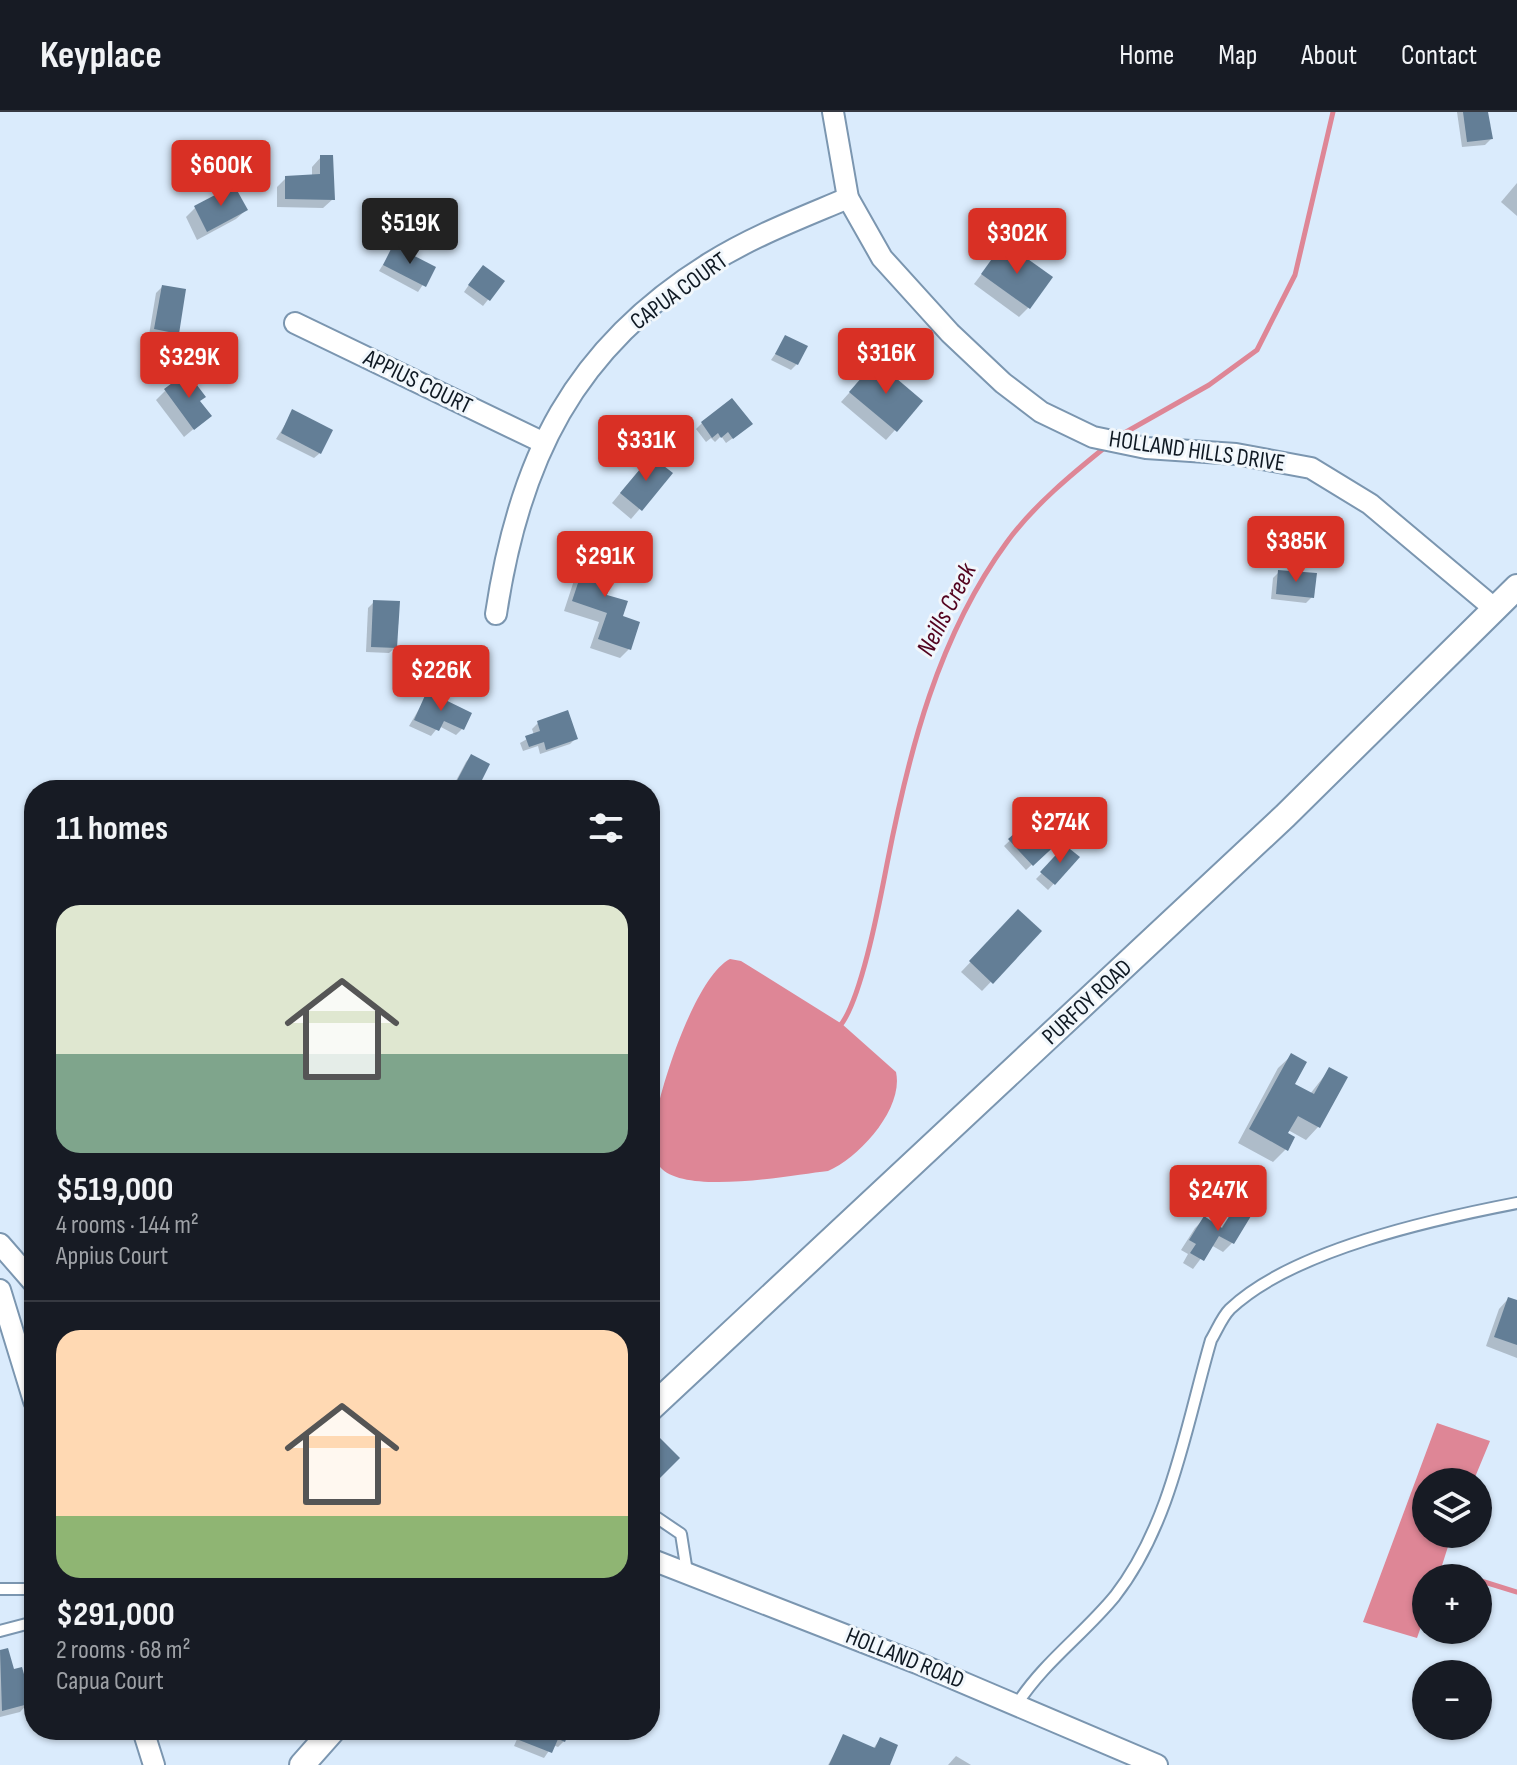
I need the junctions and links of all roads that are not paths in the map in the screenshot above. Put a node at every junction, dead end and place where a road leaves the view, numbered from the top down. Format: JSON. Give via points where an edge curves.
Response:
{"nodes":[{"id":1,"x":833,"y":112,"type":"edge"},
{"id":2,"x":848,"y":198,"type":"junction"},
{"id":3,"x":295,"y":323,"type":"dead end"},
{"id":4,"x":542,"y":442,"type":"junction"},
{"id":5,"x":1517,"y":587,"type":"edge"},
{"id":6,"x":1495,"y":609,"type":"junction"},
{"id":7,"x":496,"y":614,"type":"dead end"},
{"id":8,"x":1517,"y":1203,"type":"edge"},
{"id":9,"x":0,"y":1244,"type":"edge"},
{"id":10,"x":24,"y":1272,"type":"edge"},
{"id":11,"x":0,"y":1290,"type":"edge"},
{"id":12,"x":24,"y":1368,"type":"edge"},
{"id":13,"x":660,"y":1400,"type":"edge"},
{"id":14,"x":660,"y":1520,"type":"edge"},
{"id":15,"x":660,"y":1563,"type":"edge"},
{"id":16,"x":687,"y":1572,"type":"junction"},
{"id":17,"x":0,"y":1589,"type":"edge"},
{"id":18,"x":24,"y":1589,"type":"edge"},
{"id":19,"x":24,"y":1625,"type":"edge"},
{"id":20,"x":0,"y":1631,"type":"edge"},
{"id":21,"x":1017,"y":1704,"type":"junction"},
{"id":22,"x":146,"y":1740,"type":"edge"},
{"id":23,"x":324,"y":1740,"type":"edge"},
{"id":24,"x":154,"y":1765,"type":"edge"},
{"id":25,"x":302,"y":1765,"type":"edge"},
{"id":26,"x":1157,"y":1765,"type":"edge"}],
"edges":[{"from":1,"to":2,"type":"street","name":"HOLLAND HILLS DRIVE"},
{"from":2,"to":4,"type":"street","name":"CAPUA COURT","via":[[710,263],[654,303],[576,387]]},
{"from":2,"to":6,"type":"street","name":"HOLLAND HILLS DRIVE","via":[[882,258],[950,333],[1041,412],[1093,437],[1146,448],[1236,454],[1311,468],[1370,504]]},
{"from":3,"to":4,"type":"street","name":"APPIUS COURT"},
{"from":4,"to":7,"type":"street","name":"CAPUA COURT","via":[[505,552]]},
{"from":5,"to":6,"type":"street","name":"PURFOY ROAD"},
{"from":6,"to":13,"type":"street","name":"PURFOY ROAD","via":[[1274,827]]},
{"from":8,"to":21,"type":"lane","via":[[1459,1214],[1309,1262],[1262,1284],[1228,1311],[1211,1340],[1154,1536],[1114,1597],[1036,1675]]},
{"from":9,"to":10,"type":"street"},
{"from":11,"to":12,"type":"street"},
{"from":14,"to":16,"type":"lane","via":[[681,1534]]},
{"from":15,"to":16,"type":"street","name":"HOLLAND ROAD"},
{"from":16,"to":21,"type":"street","name":"HOLLAND ROAD"},
{"from":17,"to":18,"type":"lane"},
{"from":19,"to":20,"type":"lane"},
{"from":21,"to":26,"type":"street","name":"HOLLAND ROAD"},
{"from":22,"to":24,"type":"street"},
{"from":23,"to":25,"type":"street"}]}
